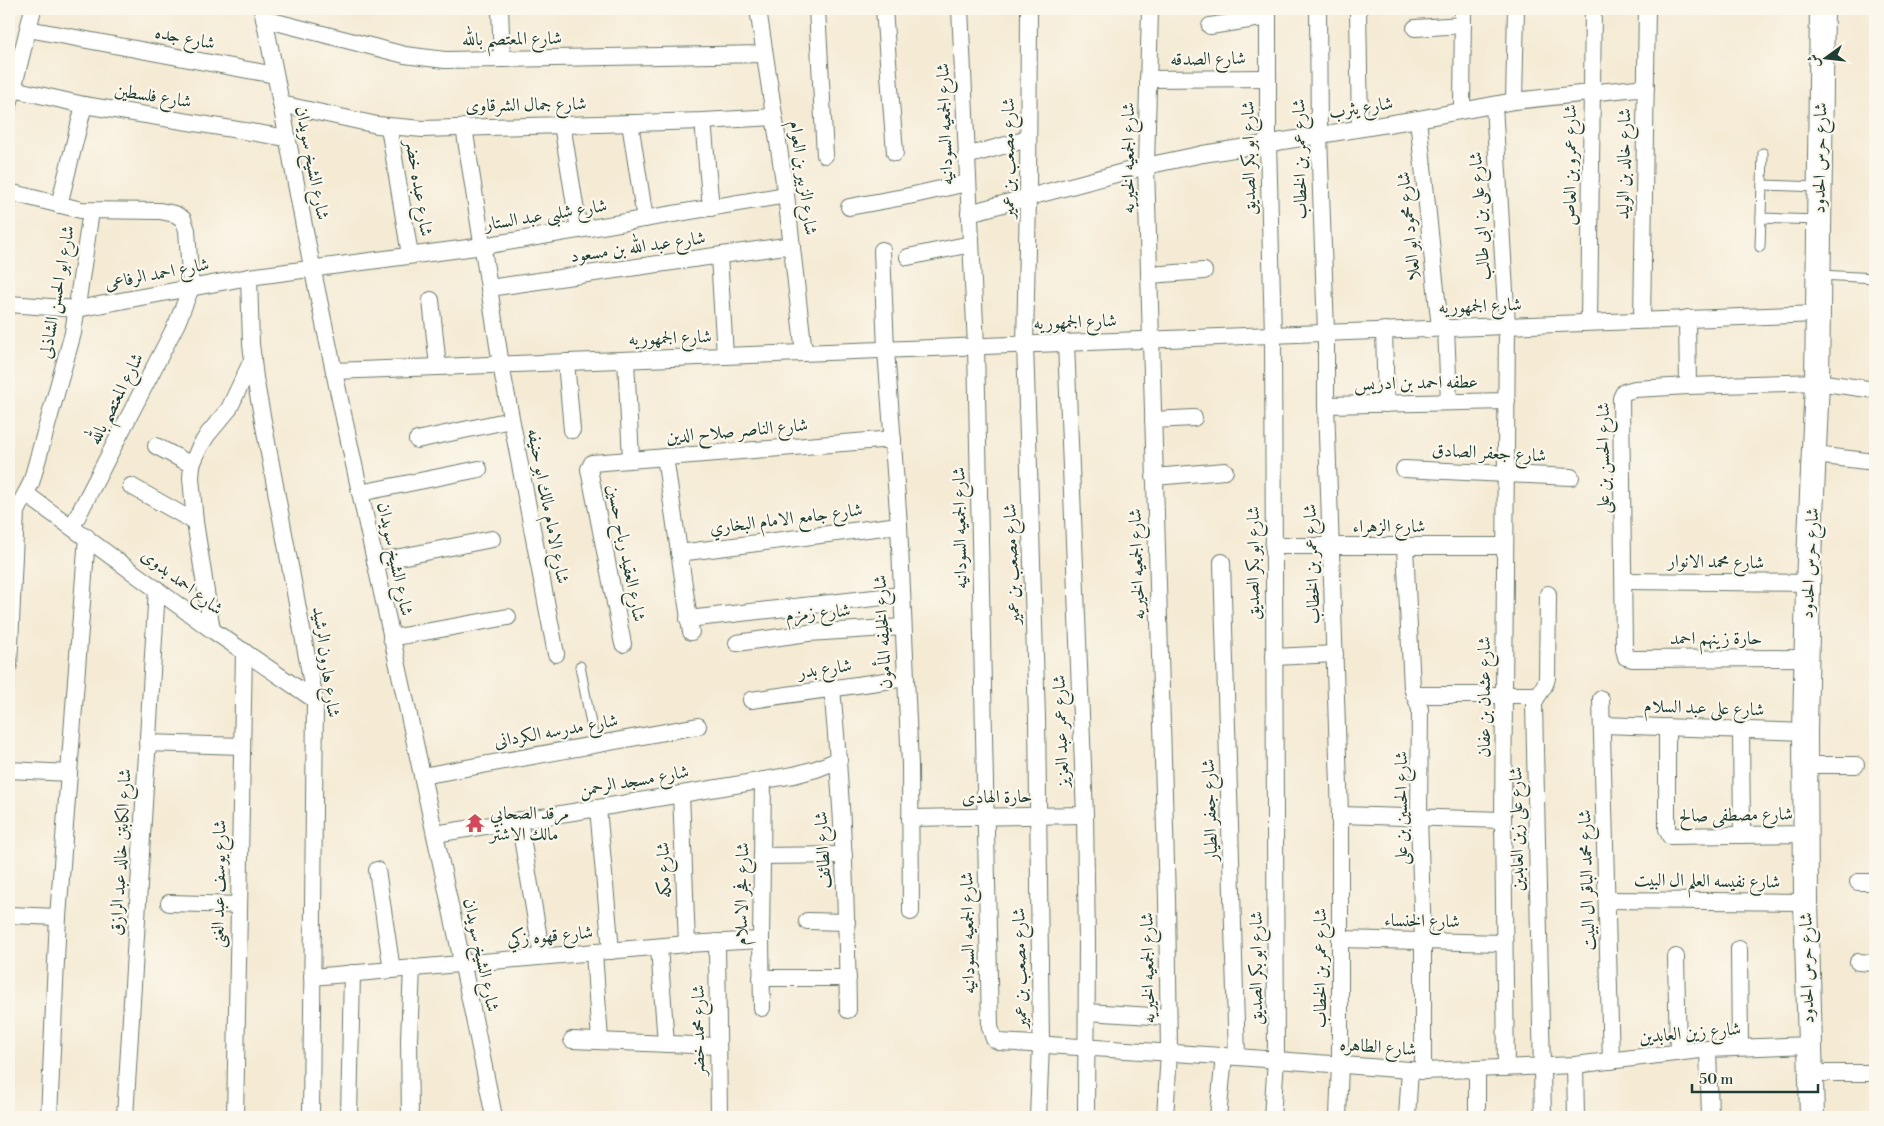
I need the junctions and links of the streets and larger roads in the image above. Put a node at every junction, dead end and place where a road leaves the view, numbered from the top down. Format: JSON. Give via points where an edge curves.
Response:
{"nodes":[{"id":1,"x":33,"y":9,"type":"edge"},
{"id":2,"x":500,"y":9,"type":"edge"},
{"id":3,"x":758,"y":9,"type":"edge"},
{"id":4,"x":817,"y":9,"type":"edge"},
{"id":5,"x":884,"y":9,"type":"edge"},
{"id":6,"x":960,"y":9,"type":"edge"},
{"id":7,"x":1029,"y":9,"type":"edge"},
{"id":8,"x":1150,"y":9,"type":"edge"},
{"id":9,"x":1318,"y":9,"type":"edge"},
{"id":10,"x":1358,"y":9,"type":"edge"},
{"id":11,"x":1463,"y":9,"type":"edge"},
{"id":12,"x":1516,"y":9,"type":"edge"},
{"id":13,"x":1593,"y":9,"type":"edge"},
{"id":14,"x":1647,"y":9,"type":"edge"},
{"id":15,"x":1822,"y":9,"type":"edge"},
{"id":16,"x":1268,"y":13,"type":"edge"},
{"id":17,"x":263,"y":14,"type":"edge"},
{"id":18,"x":1463,"y":25,"type":"junction"},
{"id":19,"x":1210,"y":26,"type":"dead end"},
{"id":20,"x":1415,"y":28,"type":"dead end"},
{"id":21,"x":28,"y":29,"type":"junction"},
{"id":22,"x":764,"y":54,"type":"junction"},
{"id":23,"x":502,"y":59,"type":"junction"},
{"id":24,"x":275,"y":75,"type":"junction"},
{"id":25,"x":1268,"y":78,"type":"junction"},
{"id":26,"x":1148,"y":79,"type":"junction"},
{"id":27,"x":1646,"y":87,"type":"junction"},
{"id":28,"x":13,"y":89,"type":"junction"},
{"id":29,"x":1591,"y":92,"type":"junction"},
{"id":30,"x":1514,"y":101,"type":"junction"},
{"id":31,"x":281,"y":104,"type":"junction"},
{"id":32,"x":9,"y":105,"type":"edge"},
{"id":33,"x":84,"y":105,"type":"junction"},
{"id":34,"x":1494,"y":105,"type":"junction"},
{"id":35,"x":1462,"y":110,"type":"junction"},
{"id":36,"x":774,"y":117,"type":"junction"},
{"id":37,"x":1418,"y":119,"type":"junction"},
{"id":38,"x":703,"y":121,"type":"junction"},
{"id":39,"x":630,"y":123,"type":"junction"},
{"id":40,"x":562,"y":124,"type":"junction"},
{"id":41,"x":389,"y":127,"type":"junction"},
{"id":42,"x":464,"y":127,"type":"junction"},
{"id":43,"x":1360,"y":128,"type":"junction"},
{"id":44,"x":1319,"y":135,"type":"junction"},
{"id":45,"x":287,"y":138,"type":"junction"},
{"id":46,"x":1028,"y":140,"type":"junction"},
{"id":47,"x":1268,"y":142,"type":"junction"},
{"id":48,"x":895,"y":153,"type":"dead end"},
{"id":49,"x":825,"y":155,"type":"dead end"},
{"id":50,"x":966,"y":156,"type":"junction"},
{"id":51,"x":1146,"y":166,"type":"junction"},
{"id":52,"x":967,"y":183,"type":"junction"},
{"id":53,"x":9,"y":192,"type":"edge"},
{"id":54,"x":786,"y":195,"type":"junction"},
{"id":55,"x":1028,"y":198,"type":"junction"},
{"id":56,"x":59,"y":205,"type":"junction"},
{"id":57,"x":849,"y":207,"type":"dead end"},
{"id":58,"x":711,"y":208,"type":"junction"},
{"id":59,"x":91,"y":211,"type":"junction"},
{"id":60,"x":969,"y":213,"type":"junction"},
{"id":61,"x":645,"y":219,"type":"junction"},
{"id":62,"x":579,"y":230,"type":"junction"},
{"id":63,"x":971,"y":244,"type":"junction"},
{"id":64,"x":792,"y":245,"type":"junction"},
{"id":65,"x":483,"y":246,"type":"junction"},
{"id":66,"x":882,"y":250,"type":"dead end"},
{"id":67,"x":410,"y":255,"type":"junction"},
{"id":68,"x":719,"y":256,"type":"junction"},
{"id":69,"x":908,"y":257,"type":"dead end"},
{"id":70,"x":312,"y":269,"type":"junction"},
{"id":71,"x":1204,"y":271,"type":"dead end"},
{"id":72,"x":1149,"y":275,"type":"junction"},
{"id":73,"x":248,"y":277,"type":"junction"},
{"id":74,"x":191,"y":288,"type":"junction"},
{"id":75,"x":489,"y":288,"type":"junction"},
{"id":76,"x":431,"y":300,"type":"dead end"},
{"id":77,"x":9,"y":304,"type":"edge"},
{"id":78,"x":77,"y":309,"type":"junction"},
{"id":79,"x":1818,"y":314,"type":"junction"},
{"id":80,"x":1687,"y":318,"type":"junction"},
{"id":81,"x":1642,"y":320,"type":"junction"},
{"id":82,"x":1589,"y":322,"type":"junction"},
{"id":83,"x":1507,"y":325,"type":"junction"},
{"id":84,"x":1443,"y":328,"type":"junction"},
{"id":85,"x":1384,"y":330,"type":"junction"},
{"id":86,"x":1326,"y":332,"type":"junction"},
{"id":87,"x":1273,"y":334,"type":"junction"},
{"id":88,"x":1150,"y":339,"type":"junction"},
{"id":89,"x":1066,"y":343,"type":"junction"},
{"id":90,"x":1024,"y":344,"type":"junction"},
{"id":91,"x":976,"y":346,"type":"junction"},
{"id":92,"x":886,"y":350,"type":"junction"},
{"id":93,"x":804,"y":353,"type":"junction"},
{"id":94,"x":725,"y":356,"type":"junction"},
{"id":95,"x":253,"y":358,"type":"junction"},
{"id":96,"x":626,"y":360,"type":"junction"},
{"id":97,"x":566,"y":362,"type":"junction"},
{"id":98,"x":501,"y":365,"type":"junction"},
{"id":99,"x":438,"y":367,"type":"junction"},
{"id":100,"x":334,"y":371,"type":"junction"},
{"id":101,"x":1817,"y":382,"type":"junction"},
{"id":102,"x":1688,"y":386,"type":"junction"},
{"id":103,"x":1875,"y":390,"type":"edge"},
{"id":104,"x":1507,"y":401,"type":"junction"},
{"id":105,"x":1449,"y":402,"type":"junction"},
{"id":106,"x":1386,"y":404,"type":"junction"},
{"id":107,"x":1326,"y":405,"type":"junction"},
{"id":108,"x":1194,"y":418,"type":"dead end"},
{"id":109,"x":512,"y":420,"type":"junction"},
{"id":110,"x":1153,"y":420,"type":"junction"},
{"id":111,"x":572,"y":430,"type":"dead end"},
{"id":112,"x":893,"y":439,"type":"junction"},
{"id":113,"x":417,"y":440,"type":"dead end"},
{"id":114,"x":156,"y":446,"type":"dead end"},
{"id":115,"x":1815,"y":455,"type":"junction"},
{"id":116,"x":665,"y":457,"type":"junction"},
{"id":117,"x":631,"y":459,"type":"junction"},
{"id":118,"x":1875,"y":462,"type":"edge"},
{"id":119,"x":192,"y":465,"type":"junction"},
{"id":120,"x":479,"y":469,"type":"dead end"},
{"id":121,"x":590,"y":469,"type":"joint"},
{"id":122,"x":1404,"y":469,"type":"dead end"},
{"id":123,"x":1225,"y":471,"type":"dead end"},
{"id":124,"x":1507,"y":474,"type":"junction"},
{"id":125,"x":1154,"y":477,"type":"junction"},
{"id":126,"x":1571,"y":477,"type":"dead end"},
{"id":127,"x":130,"y":486,"type":"dead end"},
{"id":128,"x":360,"y":493,"type":"junction"},
{"id":129,"x":26,"y":494,"type":"junction"},
{"id":130,"x":195,"y":522,"type":"junction"},
{"id":131,"x":898,"y":525,"type":"junction"},
{"id":132,"x":72,"y":527,"type":"junction"},
{"id":133,"x":87,"y":537,"type":"junction"},
{"id":134,"x":492,"y":539,"type":"dead end"},
{"id":135,"x":1273,"y":546,"type":"junction"},
{"id":136,"x":1332,"y":546,"type":"junction"},
{"id":137,"x":1505,"y":546,"type":"junction"},
{"id":138,"x":1405,"y":547,"type":"junction"},
{"id":139,"x":679,"y":553,"type":"junction"},
{"id":140,"x":375,"y":562,"type":"junction"},
{"id":141,"x":1222,"y":562,"type":"dead end"},
{"id":142,"x":1624,"y":581,"type":"junction"},
{"id":143,"x":1808,"y":583,"type":"junction"},
{"id":144,"x":157,"y":588,"type":"junction"},
{"id":145,"x":1548,"y":594,"type":"dead end"},
{"id":146,"x":901,"y":595,"type":"junction"},
{"id":147,"x":508,"y":617,"type":"dead end"},
{"id":148,"x":902,"y":627,"type":"junction"},
{"id":149,"x":212,"y":630,"type":"junction"},
{"id":150,"x":391,"y":638,"type":"junction"},
{"id":151,"x":737,"y":643,"type":"dead end"},
{"id":152,"x":622,"y":644,"type":"dead end"},
{"id":153,"x":244,"y":651,"type":"junction"},
{"id":154,"x":556,"y":654,"type":"dead end"},
{"id":155,"x":1336,"y":654,"type":"junction"},
{"id":156,"x":1274,"y":657,"type":"junction"},
{"id":157,"x":1626,"y":657,"type":"joint"},
{"id":158,"x":1806,"y":658,"type":"junction"},
{"id":159,"x":9,"y":666,"type":"edge"},
{"id":160,"x":906,"y":678,"type":"junction"},
{"id":161,"x":832,"y":688,"type":"junction"},
{"id":162,"x":1414,"y":695,"type":"junction"},
{"id":163,"x":1504,"y":695,"type":"junction"},
{"id":164,"x":1538,"y":695,"type":"junction"},
{"id":165,"x":1601,"y":699,"type":"dead end"},
{"id":166,"x":315,"y":700,"type":"junction"},
{"id":167,"x":751,"y":700,"type":"dead end"},
{"id":168,"x":1602,"y":724,"type":"junction"},
{"id":169,"x":698,"y":726,"type":"dead end"},
{"id":170,"x":1667,"y":726,"type":"junction"},
{"id":171,"x":1741,"y":729,"type":"junction"},
{"id":172,"x":1805,"y":732,"type":"junction"},
{"id":173,"x":147,"y":743,"type":"junction"},
{"id":174,"x":242,"y":746,"type":"junction"},
{"id":175,"x":839,"y":760,"type":"junction"},
{"id":176,"x":1805,"y":765,"type":"junction"},
{"id":177,"x":1856,"y":765,"type":"dead end"},
{"id":178,"x":9,"y":770,"type":"edge"},
{"id":179,"x":69,"y":773,"type":"junction"},
{"id":180,"x":422,"y":776,"type":"junction"},
{"id":181,"x":763,"y":780,"type":"junction"},
{"id":182,"x":681,"y":794,"type":"junction"},
{"id":183,"x":598,"y":808,"type":"junction"},
{"id":184,"x":1085,"y":815,"type":"junction"},
{"id":185,"x":1340,"y":815,"type":"junction"},
{"id":186,"x":1038,"y":816,"type":"junction"},
{"id":187,"x":986,"y":817,"type":"junction"},
{"id":188,"x":1420,"y":817,"type":"junction"},
{"id":189,"x":910,"y":818,"type":"junction"},
{"id":190,"x":519,"y":820,"type":"junction"},
{"id":191,"x":1503,"y":820,"type":"junction"},
{"id":192,"x":434,"y":834,"type":"junction"},
{"id":193,"x":1806,"y":834,"type":"junction"},
{"id":194,"x":1742,"y":835,"type":"junction"},
{"id":195,"x":844,"y":855,"type":"junction"},
{"id":196,"x":762,"y":856,"type":"junction"},
{"id":197,"x":377,"y":870,"type":"dead end"},
{"id":198,"x":1858,"y":882,"type":"dead end"},
{"id":199,"x":1875,"y":882,"type":"edge"},
{"id":200,"x":1608,"y":900,"type":"junction"},
{"id":201,"x":1806,"y":902,"type":"junction"},
{"id":202,"x":169,"y":903,"type":"dead end"},
{"id":203,"x":239,"y":905,"type":"junction"},
{"id":204,"x":911,"y":912,"type":"dead end"},
{"id":205,"x":9,"y":915,"type":"edge"},
{"id":206,"x":58,"y":918,"type":"junction"},
{"id":207,"x":808,"y":921,"type":"dead end"},
{"id":208,"x":847,"y":922,"type":"junction"},
{"id":209,"x":1340,"y":939,"type":"junction"},
{"id":210,"x":761,"y":940,"type":"junction"},
{"id":211,"x":1423,"y":941,"type":"junction"},
{"id":212,"x":717,"y":942,"type":"junction"},
{"id":213,"x":1503,"y":943,"type":"junction"},
{"id":214,"x":687,"y":944,"type":"junction"},
{"id":215,"x":660,"y":947,"type":"junction"},
{"id":216,"x":1739,"y":949,"type":"dead end"},
{"id":217,"x":602,"y":951,"type":"junction"},
{"id":218,"x":542,"y":956,"type":"junction"},
{"id":219,"x":1676,"y":957,"type":"dead end"},
{"id":220,"x":1858,"y":962,"type":"dead end"},
{"id":221,"x":463,"y":963,"type":"junction"},
{"id":222,"x":1875,"y":963,"type":"edge"},
{"id":223,"x":412,"y":968,"type":"junction"},
{"id":224,"x":392,"y":970,"type":"junction"},
{"id":225,"x":352,"y":973,"type":"junction"},
{"id":226,"x":312,"y":977,"type":"junction"},
{"id":227,"x":761,"y":978,"type":"junction"},
{"id":228,"x":848,"y":978,"type":"junction"},
{"id":229,"x":762,"y":1008,"type":"dead end"},
{"id":230,"x":848,"y":1010,"type":"dead end"},
{"id":231,"x":1087,"y":1012,"type":"junction"},
{"id":232,"x":1168,"y":1017,"type":"junction"},
{"id":233,"x":572,"y":1040,"type":"dead end"},
{"id":234,"x":600,"y":1041,"type":"junction"},
{"id":235,"x":1000,"y":1042,"type":"joint"},
{"id":236,"x":666,"y":1044,"type":"junction"},
{"id":237,"x":1041,"y":1045,"type":"junction"},
{"id":238,"x":1809,"y":1045,"type":"junction"},
{"id":239,"x":718,"y":1046,"type":"junction"},
{"id":240,"x":1740,"y":1047,"type":"junction"},
{"id":241,"x":1086,"y":1048,"type":"junction"},
{"id":242,"x":1708,"y":1049,"type":"junction"},
{"id":243,"x":1169,"y":1053,"type":"junction"},
{"id":244,"x":1678,"y":1053,"type":"junction"},
{"id":245,"x":1230,"y":1056,"type":"junction"},
{"id":246,"x":1276,"y":1060,"type":"junction"},
{"id":247,"x":1611,"y":1061,"type":"junction"},
{"id":248,"x":1340,"y":1064,"type":"junction"},
{"id":249,"x":1574,"y":1065,"type":"junction"},
{"id":250,"x":1542,"y":1066,"type":"junction"},
{"id":251,"x":1506,"y":1068,"type":"junction"},
{"id":252,"x":1476,"y":1069,"type":"junction"},
{"id":253,"x":1417,"y":1070,"type":"junction"},
{"id":254,"x":1810,"y":1073,"type":"junction"},
{"id":255,"x":1875,"y":1073,"type":"edge"},
{"id":256,"x":49,"y":1117,"type":"edge"},
{"id":257,"x":125,"y":1117,"type":"edge"},
{"id":258,"x":235,"y":1117,"type":"edge"},
{"id":259,"x":311,"y":1117,"type":"edge"},
{"id":260,"x":349,"y":1117,"type":"edge"},
{"id":261,"x":410,"y":1117,"type":"edge"},
{"id":262,"x":494,"y":1117,"type":"edge"},
{"id":263,"x":719,"y":1117,"type":"edge"},
{"id":264,"x":1038,"y":1117,"type":"edge"},
{"id":265,"x":1086,"y":1117,"type":"edge"},
{"id":266,"x":1165,"y":1117,"type":"edge"},
{"id":267,"x":1218,"y":1117,"type":"edge"},
{"id":268,"x":1272,"y":1117,"type":"edge"},
{"id":269,"x":1338,"y":1117,"type":"edge"},
{"id":270,"x":1407,"y":1117,"type":"edge"},
{"id":271,"x":1477,"y":1117,"type":"edge"},
{"id":272,"x":1543,"y":1117,"type":"edge"},
{"id":273,"x":1576,"y":1117,"type":"edge"},
{"id":274,"x":1710,"y":1117,"type":"edge"},
{"id":275,"x":1812,"y":1117,"type":"edge"}],
"edges":[{"from":1,"to":21,"type":"street"},
{"from":2,"to":23,"type":"street"},
{"from":3,"to":22,"type":"street","name":"شارع الزبير بن العوام"},
{"from":4,"to":49,"type":"street"},
{"from":5,"to":48,"type":"street"},
{"from":6,"to":50,"type":"street","name":"شارع الجمعيه السودانيه"},
{"from":7,"to":46,"type":"street","name":"شارع مصعب بن عمير"},
{"from":8,"to":26,"type":"street","name":"شارع الجمعيه الخيريه"},
{"from":9,"to":44,"type":"street","name":"شارع عمر بن الخطاب"},
{"from":10,"to":43,"type":"street"},
{"from":11,"to":18,"type":"street"},
{"from":12,"to":30,"type":"street"},
{"from":13,"to":29,"type":"street","name":"شارع عمرو بن العاص"},
{"from":14,"to":27,"type":"street","name":"شارع خالد بن الوليد"},
{"from":15,"to":79,"type":"street","name":"شارع حرس الحدود"},
{"from":16,"to":19,"type":"street"},
{"from":16,"to":25,"type":"street","name":"شارع ابو بكر الصديق"},
{"from":17,"to":23,"type":"street","name":"شارع المعتصم بالله","via":[[423,58]]},
{"from":17,"to":24,"type":"street","name":"شارع الشيخ سويدان"},
{"from":18,"to":20,"type":"street"},
{"from":18,"to":35,"type":"street"},
{"from":21,"to":24,"type":"street","name":"شارع جده"},
{"from":21,"to":28,"type":"street"},
{"from":22,"to":23,"type":"street","name":"شارع المعتصم بالله"},
{"from":22,"to":36,"type":"street","name":"شارع الزبير بن العوام"},
{"from":24,"to":31,"type":"street","name":"شارع الشيخ سويدان"},
{"from":25,"to":26,"type":"street","name":"شارع الصدقه"},
{"from":25,"to":47,"type":"street","name":"شارع ابو بكر الصديق"},
{"from":26,"to":51,"type":"street","name":"شارع الجمعيه الخيريه"},
{"from":27,"to":29,"type":"street","name":"شارع يثرب"},
{"from":27,"to":81,"type":"street","name":"شارع خالد بن الوليد"},
{"from":28,"to":32,"type":"street"},
{"from":28,"to":33,"type":"street","name":"شارع فلسطين"},
{"from":29,"to":30,"type":"street","name":"شارع يثرب"},
{"from":29,"to":82,"type":"street","name":"شارع عمرو بن العاص"},
{"from":30,"to":34,"type":"street","name":"شارع يثرب"},
{"from":31,"to":41,"type":"street","name":"شارع جمال الشرقاوى"},
{"from":31,"to":45,"type":"street","name":"شارع الشيخ سويدان"},
{"from":33,"to":45,"type":"street","name":"شارع فلسطين"},
{"from":33,"to":56,"type":"street"},
{"from":34,"to":35,"type":"street","name":"شارع يثرب"},
{"from":34,"to":83,"type":"street","name":"شارع على بن ابى طالب"},
{"from":35,"to":37,"type":"street","name":"شارع يثرب"},
{"from":36,"to":38,"type":"street","name":"شارع جمال الشرقاوى"},
{"from":36,"to":54,"type":"street","name":"شارع الزبير بن العوام"},
{"from":37,"to":43,"type":"street","name":"شارع يثرب"},
{"from":37,"to":84,"type":"street","name":"شارع محمود ابو العلا"},
{"from":38,"to":39,"type":"street","name":"شارع جمال الشرقاوى"},
{"from":38,"to":58,"type":"street"},
{"from":39,"to":40,"type":"street","name":"شارع جمال الشرقاوى"},
{"from":39,"to":61,"type":"street"},
{"from":40,"to":42,"type":"street","name":"شارع جمال الشرقاوى"},
{"from":40,"to":62,"type":"street"},
{"from":41,"to":42,"type":"street","name":"شارع جمال الشرقاوى"},
{"from":41,"to":67,"type":"street","name":"شارع عبده خضر"},
{"from":42,"to":65,"type":"street","name":"شارع الامام مالك ابو حنيفه"},
{"from":43,"to":44,"type":"street","name":"شارع يثرب"},
{"from":44,"to":47,"type":"street","name":"شارع يثرب"},
{"from":44,"to":86,"type":"street","name":"شارع عمر بن الخطاب"},
{"from":45,"to":70,"type":"street","name":"شارع الشيخ سويدان"},
{"from":46,"to":50,"type":"street"},
{"from":46,"to":55,"type":"street","name":"شارع مصعب بن عمير"},
{"from":47,"to":51,"type":"street","name":"شارع يثرب"},
{"from":47,"to":87,"type":"street","name":"شارع ابو بكر الصديق"},
{"from":50,"to":52,"type":"street","name":"شارع الجمعيه السودانيه"},
{"from":51,"to":55,"type":"street","name":"شارع يثرب"},
{"from":51,"to":72,"type":"street","name":"شارع الجمعيه الخيريه"},
{"from":52,"to":57,"type":"street"},
{"from":52,"to":60,"type":"street","name":"شارع الجمعيه السودانيه"},
{"from":53,"to":56,"type":"street"},
{"from":54,"to":58,"type":"street","name":"شارع شلبى عبد الستار"},
{"from":54,"to":64,"type":"street","name":"شارع الزبير بن العوام"},
{"from":55,"to":60,"type":"street","name":"شارع يثرب"},
{"from":55,"to":90,"type":"street","name":"شارع مصعب بن عمير"},
{"from":56,"to":59,"type":"street"},
{"from":58,"to":61,"type":"street","name":"شارع شلبى عبد الستار"},
{"from":59,"to":74,"type":"street","via":[[160,211],[183,219],[187,230]]},
{"from":59,"to":78,"type":"street","name":"شارع ابو الحسن الشاذلى"},
{"from":60,"to":63,"type":"street","name":"شارع الجمعيه السودانيه"},
{"from":61,"to":62,"type":"street","name":"شارع شلبى عبد الستار"},
{"from":62,"to":65,"type":"street","name":"شارع شلبى عبد الستار"},
{"from":63,"to":69,"type":"street"},
{"from":63,"to":91,"type":"street","name":"شارع الجمعيه السودانيه"},
{"from":64,"to":68,"type":"street","name":"شارع عبد الله بن مسعود"},
{"from":64,"to":93,"type":"street","name":"شارع الزبير بن العوام"},
{"from":65,"to":67,"type":"street","name":"شارع شلبى عبد الستار"},
{"from":65,"to":75,"type":"street","name":"شارع الامام مالك ابو حنيفه"},
{"from":66,"to":92,"type":"street","name":"شارع الخليفه المأمون"},
{"from":67,"to":70,"type":"street","name":"شارع شلبى عبد الستار"},
{"from":68,"to":75,"type":"street","name":"شارع عبد الله بن مسعود"},
{"from":68,"to":94,"type":"street"},
{"from":70,"to":73,"type":"street","name":"شارع احمد الرفاعى"},
{"from":70,"to":100,"type":"street","name":"شارع الشيخ سويدان"},
{"from":71,"to":72,"type":"street"},
{"from":72,"to":88,"type":"street","name":"شارع الجمعيه الخيريه"},
{"from":73,"to":74,"type":"street","name":"شارع احمد الرفاعى"},
{"from":73,"to":95,"type":"street","name":"شارع هارون الرشيد"},
{"from":74,"to":78,"type":"street","name":"شارع احمد الرفاعى"},
{"from":74,"to":132,"type":"street","name":"شارع المعتصم بالله","via":[[177,323]]},
{"from":75,"to":98,"type":"street","name":"شارع الامام مالك ابو حنيفه"},
{"from":76,"to":99,"type":"street"},
{"from":77,"to":78,"type":"street","name":"شارع احمد الرفاعى"},
{"from":78,"to":129,"type":"street","name":"شارع ابو الحسن الشاذلى","via":[[73,333]]},
{"from":79,"to":80,"type":"street","name":"شارع الجمهوريه"},
{"from":79,"to":101,"type":"street","name":"شارع حرس الحدود"},
{"from":80,"to":81,"type":"street","name":"شارع الجمهوريه"},
{"from":80,"to":102,"type":"street"},
{"from":81,"to":82,"type":"street","name":"شارع الجمهوريه"},
{"from":82,"to":83,"type":"street","name":"شارع الجمهوريه"},
{"from":83,"to":84,"type":"street","name":"شارع الجمهوريه"},
{"from":83,"to":104,"type":"street","name":"شارع عثمان بن عفان"},
{"from":84,"to":85,"type":"street","name":"شارع الجمهوريه"},
{"from":84,"to":105,"type":"street","name":"شارع محمود ابو العلا"},
{"from":85,"to":86,"type":"street","name":"شارع الجمهوريه"},
{"from":85,"to":106,"type":"street"},
{"from":86,"to":87,"type":"street","name":"شارع الجمهوريه"},
{"from":86,"to":107,"type":"street","name":"شارع عمر بن الخطاب"},
{"from":87,"to":88,"type":"street","name":"شارع الجمهوريه"},
{"from":87,"to":135,"type":"street","name":"شارع ابو بكر الصديق"},
{"from":88,"to":89,"type":"street","name":"شارع الجمهوريه"},
{"from":88,"to":110,"type":"street","name":"شارع الجمعيه الخيريه"},
{"from":89,"to":90,"type":"street","name":"شارع الجمهوريه"},
{"from":89,"to":184,"type":"street","name":"شارع عمر عبد العزيز"},
{"from":90,"to":91,"type":"street","name":"شارع الجمهوريه"},
{"from":90,"to":186,"type":"street","name":"شارع مصعب بن عمير"},
{"from":91,"to":92,"type":"street","name":"شارع الجمهوريه"},
{"from":91,"to":187,"type":"street","name":"شارع الجمعيه السودانيه"},
{"from":92,"to":93,"type":"street","name":"شارع الجمهوريه"},
{"from":92,"to":112,"type":"street","name":"شارع الخليفه المأمون"},
{"from":93,"to":94,"type":"street","name":"شارع الجمهوريه"},
{"from":94,"to":96,"type":"street","name":"شارع الجمهوريه"},
{"from":95,"to":119,"type":"street","via":[[229,409],[208,434]]},
{"from":95,"to":166,"type":"street","name":"شارع هارون الرشيد"},
{"from":96,"to":97,"type":"street","name":"شارع الجمهوريه"},
{"from":96,"to":117,"type":"street"},
{"from":97,"to":98,"type":"street","name":"شارع الجمهوريه"},
{"from":97,"to":111,"type":"street"},
{"from":98,"to":99,"type":"street","name":"شارع الجمهوريه"},
{"from":98,"to":109,"type":"street","name":"شارع الامام مالك ابو حنيفه"},
{"from":99,"to":100,"type":"street","name":"شارع الجمهوريه"},
{"from":100,"to":128,"type":"street","name":"شارع الشيخ سويدان"},
{"from":101,"to":102,"type":"street","name":"شارع الحسن بن على"},
{"from":101,"to":103,"type":"street"},
{"from":101,"to":115,"type":"street","name":"شارع حرس الحدود"},
{"from":102,"to":142,"type":"street","name":"شارع الحسن بن على","via":[[1635,389],[1624,392],[1621,398]]},
{"from":104,"to":105,"type":"street","name":"عطفه احمد بن ادريس"},
{"from":104,"to":124,"type":"street","name":"شارع عثمان بن عفان"},
{"from":105,"to":106,"type":"street","name":"عطفه احمد بن ادريس"},
{"from":106,"to":107,"type":"street","name":"عطفه احمد بن ادريس"},
{"from":107,"to":136,"type":"street","name":"شارع عمر بن الخطاب"},
{"from":108,"to":110,"type":"street"},
{"from":109,"to":113,"type":"street"},
{"from":109,"to":154,"type":"street","name":"شارع الامام مالك ابو حنيفه"},
{"from":110,"to":125,"type":"street","name":"شارع الجمعيه الخيريه"},
{"from":112,"to":116,"type":"street","name":"شارع الناصر صلاح الدين"},
{"from":112,"to":131,"type":"street","name":"شارع الخليفه المأمون"},
{"from":114,"to":119,"type":"street"},
{"from":115,"to":118,"type":"street"},
{"from":115,"to":143,"type":"street","name":"شارع حرس الحدود"},
{"from":116,"to":117,"type":"street","name":"شارع الناصر صلاح الدين"},
{"from":116,"to":139,"type":"street"},
{"from":117,"to":121,"type":"street","name":"شارع الناصر صلاح الدين","via":[[596,462]]},
{"from":119,"to":130,"type":"street"},
{"from":120,"to":128,"type":"street"},
{"from":121,"to":152,"type":"street","name":"شارع العقيد رباح حسين"},
{"from":122,"to":124,"type":"street","name":"شارع جعفر الصادق"},
{"from":123,"to":125,"type":"street"},
{"from":124,"to":126,"type":"street","name":"شارع جعفر الصادق"},
{"from":124,"to":137,"type":"street","name":"شارع عثمان بن عفان"},
{"from":125,"to":232,"type":"street","name":"شارع الجمعيه الخيريه"},
{"from":127,"to":130,"type":"street"},
{"from":128,"to":140,"type":"street","name":"شارع الشيخ سويدان"},
{"from":129,"to":132,"type":"street","name":"شارع احمد بدوى"},
{"from":129,"to":159,"type":"street","name":"شارع ابو الحسن الشاذلى","via":[[16,512]]},
{"from":130,"to":149,"type":"street"},
{"from":131,"to":139,"type":"street","name":"شارع جامع الامام البخاري"},
{"from":131,"to":146,"type":"street","name":"شارع الخليفه المأمون"},
{"from":132,"to":133,"type":"street","name":"شارع احمد بدوى"},
{"from":133,"to":144,"type":"street","name":"شارع احمد بدوى"},
{"from":133,"to":179,"type":"street"},
{"from":134,"to":140,"type":"street"},
{"from":135,"to":136,"type":"street","name":"شارع الزهراء"},
{"from":135,"to":156,"type":"street","name":"شارع ابو بكر الصديق"},
{"from":136,"to":138,"type":"street","name":"شارع الزهراء"},
{"from":136,"to":155,"type":"street","name":"شارع عمر بن الخطاب"},
{"from":137,"to":138,"type":"street","name":"شارع الزهراء"},
{"from":137,"to":163,"type":"street","name":"شارع عثمان بن عفان"},
{"from":138,"to":162,"type":"street","name":"شارع الحسين بن على"},
{"from":139,"to":146,"type":"street","via":[[689,625]]},
{"from":140,"to":150,"type":"street","name":"شارع الشيخ سويدان"},
{"from":141,"to":245,"type":"street","name":"شارع جعفر الطيار"},
{"from":142,"to":143,"type":"street","name":"شارع محمد الانوار"},
{"from":142,"to":157,"type":"street","name":"شارع الحسن بن على"},
{"from":143,"to":158,"type":"street","name":"شارع حرس الحدود"},
{"from":144,"to":149,"type":"street","name":"شارع احمد بدوى"},
{"from":144,"to":173,"type":"street","name":"شارع الكابتن خالد عبد الرازق"},
{"from":145,"to":164,"type":"street","name":"شارع على زين العابدين","via":[[1547,678]]},
{"from":146,"to":148,"type":"street","name":"شارع الخليفه المأمون"},
{"from":147,"to":150,"type":"street"},
{"from":148,"to":151,"type":"street","name":"شارع زمزم","via":[[808,633]]},
{"from":148,"to":160,"type":"street","name":"شارع الخليفه المأمون"},
{"from":149,"to":153,"type":"street","name":"شارع احمد بدوى"},
{"from":150,"to":180,"type":"street","name":"شارع الشيخ سويدان"},
{"from":153,"to":166,"type":"street","name":"شارع احمد بدوى"},
{"from":153,"to":174,"type":"street","name":"شارع يوسف عبد الغنى"},
{"from":155,"to":156,"type":"street"},
{"from":155,"to":185,"type":"street","name":"شارع عمر بن الخطاب"},
{"from":156,"to":246,"type":"street","name":"شارع ابو بكر الصديق"},
{"from":157,"to":158,"type":"street","name":"حارة زينهم احمد"},
{"from":158,"to":172,"type":"street","name":"شارع حرس الحدود"},
{"from":160,"to":161,"type":"street","name":"شارع بدر"},
{"from":160,"to":189,"type":"street","name":"شارع الخليفه المأمون"},
{"from":161,"to":167,"type":"street","name":"شارع بدر"},
{"from":161,"to":175,"type":"street","name":"شارع الطائف"},
{"from":162,"to":163,"type":"street"},
{"from":162,"to":188,"type":"street","name":"شارع الحسين بن على","via":[[1420,709]]},
{"from":163,"to":164,"type":"street"},
{"from":163,"to":191,"type":"street","name":"شارع عثمان بن عفان"},
{"from":164,"to":250,"type":"street","name":"شارع على زين العابدين","via":[[1534,704]]},
{"from":165,"to":168,"type":"street","name":"شارع محمد الباقر ال البيت"},
{"from":166,"to":226,"type":"street","name":"شارع هارون الرشيد"},
{"from":168,"to":170,"type":"street","name":"شارع على عبد السلام"},
{"from":168,"to":200,"type":"street","name":"شارع محمد الباقر ال البيت"},
{"from":169,"to":180,"type":"street","name":"شارع مدرسه الكردانى"},
{"from":170,"to":171,"type":"street","name":"شارع على عبد السلام"},
{"from":170,"to":194,"type":"street","name":"شارع مصطفى صالح","via":[[1667,833],[1674,837]]},
{"from":171,"to":172,"type":"street","name":"شارع على عبد السلام"},
{"from":171,"to":194,"type":"street"},
{"from":172,"to":176,"type":"street","name":"شارع حرس الحدود"},
{"from":173,"to":174,"type":"street"},
{"from":173,"to":257,"type":"street","name":"شارع الكابتن خالد عبد الرازق"},
{"from":174,"to":203,"type":"street","name":"شارع يوسف عبد الغنى"},
{"from":175,"to":181,"type":"street","name":"شارع مسجد الرحمن","via":[[816,769]]},
{"from":175,"to":195,"type":"street","name":"شارع الطائف"},
{"from":176,"to":177,"type":"street"},
{"from":176,"to":193,"type":"street","name":"شارع حرس الحدود"},
{"from":178,"to":179,"type":"street"},
{"from":179,"to":206,"type":"street"},
{"from":180,"to":192,"type":"street","name":"شارع الشيخ سويدان"},
{"from":181,"to":182,"type":"street","name":"شارع مسجد الرحمن"},
{"from":181,"to":196,"type":"street","name":"شارع فجر الاسلام"},
{"from":182,"to":183,"type":"street","name":"شارع مسجد الرحمن"},
{"from":182,"to":214,"type":"street","name":"شارع مكه"},
{"from":183,"to":190,"type":"street","name":"شارع مسجد الرحمن"},
{"from":183,"to":217,"type":"street"},
{"from":184,"to":186,"type":"street","name":"حارة الهادى"},
{"from":184,"to":231,"type":"street","name":"شارع عمر عبد العزيز"},
{"from":185,"to":188,"type":"street"},
{"from":185,"to":209,"type":"street","name":"شارع عمر بن الخطاب"},
{"from":186,"to":187,"type":"street","name":"حارة الهادى"},
{"from":186,"to":237,"type":"street","name":"شارع مصعب بن عمير"},
{"from":187,"to":189,"type":"street","name":"حارة الهادى"},
{"from":187,"to":235,"type":"street","name":"شارع الجمعيه السودانيه","via":[[990,1027],[994,1039]]},
{"from":188,"to":191,"type":"street"},
{"from":188,"to":211,"type":"street","name":"شارع الحسين بن على"},
{"from":189,"to":204,"type":"street","name":"شارع الخليفه المأمون"},
{"from":190,"to":192,"type":"street","name":"شارع مسجد الرحمن"},
{"from":190,"to":218,"type":"street"},
{"from":191,"to":213,"type":"street","name":"شارع عثمان بن عفان"},
{"from":192,"to":221,"type":"street","name":"شارع الشيخ سويدان"},
{"from":193,"to":194,"type":"street","name":"شارع مصطفى صالح"},
{"from":193,"to":201,"type":"street","name":"شارع حرس الحدود"},
{"from":195,"to":196,"type":"street"},
{"from":195,"to":208,"type":"street","name":"شارع الطائف"},
{"from":196,"to":210,"type":"street","name":"شارع فجر الاسلام"},
{"from":197,"to":224,"type":"street"},
{"from":198,"to":199,"type":"street"},
{"from":200,"to":201,"type":"street","name":"شارع نفيسه العلم ال البيت"},
{"from":200,"to":247,"type":"street","name":"شارع محمد الباقر ال البيت"},
{"from":201,"to":238,"type":"street","name":"شارع حرس الحدود"},
{"from":202,"to":203,"type":"street"},
{"from":203,"to":258,"type":"street","name":"شارع يوسف عبد الغنى"},
{"from":205,"to":206,"type":"street"},
{"from":206,"to":256,"type":"street"},
{"from":207,"to":208,"type":"street"},
{"from":208,"to":228,"type":"street","name":"شارع الطائف"},
{"from":209,"to":211,"type":"street","name":"شارع الخنساء"},
{"from":209,"to":248,"type":"street","name":"شارع عمر بن الخطاب"},
{"from":210,"to":212,"type":"street","name":"شارع قهوه زكي"},
{"from":210,"to":227,"type":"street","name":"شارع فجر الاسلام"},
{"from":211,"to":213,"type":"street","name":"شارع الخنساء"},
{"from":211,"to":253,"type":"street","name":"شارع الحسين بن على"},
{"from":212,"to":214,"type":"street","name":"شارع قهوه زكي"},
{"from":212,"to":239,"type":"street","name":"شارع محمد خضر"},
{"from":213,"to":251,"type":"street","name":"شارع عثمان بن عفان"},
{"from":214,"to":215,"type":"street","name":"شارع قهوه زكي"},
{"from":215,"to":217,"type":"street","name":"شارع قهوه زكي"},
{"from":215,"to":236,"type":"street"},
{"from":216,"to":240,"type":"street"},
{"from":217,"to":218,"type":"street","name":"شارع قهوه زكي"},
{"from":217,"to":234,"type":"street"},
{"from":218,"to":221,"type":"street","name":"شارع قهوه زكي"},
{"from":219,"to":244,"type":"street"},
{"from":220,"to":222,"type":"street"},
{"from":221,"to":223,"type":"street","name":"شارع قهوه زكي"},
{"from":221,"to":262,"type":"street","name":"شارع الشيخ سويدان"},
{"from":223,"to":224,"type":"street","name":"شارع قهوه زكي"},
{"from":223,"to":261,"type":"street"},
{"from":224,"to":225,"type":"street","name":"شارع قهوه زكي"},
{"from":225,"to":226,"type":"street","name":"شارع قهوه زكي"},
{"from":225,"to":260,"type":"street"},
{"from":226,"to":259,"type":"street","name":"شارع هارون الرشيد"},
{"from":227,"to":228,"type":"street"},
{"from":227,"to":229,"type":"street","name":"شارع فجر الاسلام"},
{"from":228,"to":230,"type":"street","name":"شارع الطائف"},
{"from":231,"to":232,"type":"street"},
{"from":231,"to":241,"type":"street","name":"شارع عمر عبد العزيز"},
{"from":232,"to":243,"type":"street","name":"شارع الجمعيه الخيريه"},
{"from":233,"to":234,"type":"street"},
{"from":234,"to":236,"type":"street"},
{"from":235,"to":237,"type":"street","name":"شارع الطاهره"},
{"from":236,"to":239,"type":"street"},
{"from":237,"to":241,"type":"street","name":"شارع الطاهره"},
{"from":237,"to":264,"type":"street","name":"شارع مصعب بن عمير"},
{"from":238,"to":240,"type":"street","name":"شارع زين العابدين"},
{"from":238,"to":254,"type":"street","name":"شارع حرس الحدود"},
{"from":239,"to":263,"type":"street","name":"شارع محمد خضر"},
{"from":240,"to":242,"type":"street","name":"شارع زين العابدين"},
{"from":241,"to":243,"type":"street","name":"شارع الطاهره"},
{"from":241,"to":265,"type":"street","name":"شارع عمر عبد العزيز"},
{"from":242,"to":244,"type":"street","name":"شارع زين العابدين"},
{"from":242,"to":274,"type":"street"},
{"from":243,"to":245,"type":"street","name":"شارع الطاهره"},
{"from":243,"to":266,"type":"street","name":"شارع الجمعيه الخيريه"},
{"from":244,"to":247,"type":"street","name":"شارع زين العابدين"},
{"from":245,"to":246,"type":"street","name":"شارع الطاهره"},
{"from":245,"to":267,"type":"street","name":"شارع جعفر الطيار"},
{"from":246,"to":248,"type":"street","name":"شارع الطاهره"},
{"from":246,"to":268,"type":"street","name":"شارع ابو بكر الصديق"},
{"from":247,"to":249,"type":"street","name":"شارع زين العابدين"},
{"from":248,"to":253,"type":"street","name":"شارع الطاهره"},
{"from":248,"to":269,"type":"street","name":"شارع عمر بن الخطاب"},
{"from":249,"to":250,"type":"street","name":"شارع الطاهره"},
{"from":249,"to":273,"type":"street"},
{"from":250,"to":251,"type":"street","name":"شارع الطاهره"},
{"from":250,"to":272,"type":"street","name":"شارع على زين العابدين"},
{"from":251,"to":252,"type":"street","name":"شارع الطاهره"},
{"from":252,"to":253,"type":"street","name":"شارع الطاهره"},
{"from":252,"to":271,"type":"street"},
{"from":253,"to":270,"type":"street","name":"شارع الحسين بن على"},
{"from":254,"to":255,"type":"street"},
{"from":254,"to":275,"type":"street","name":"شارع حرس الحدود"}]}
